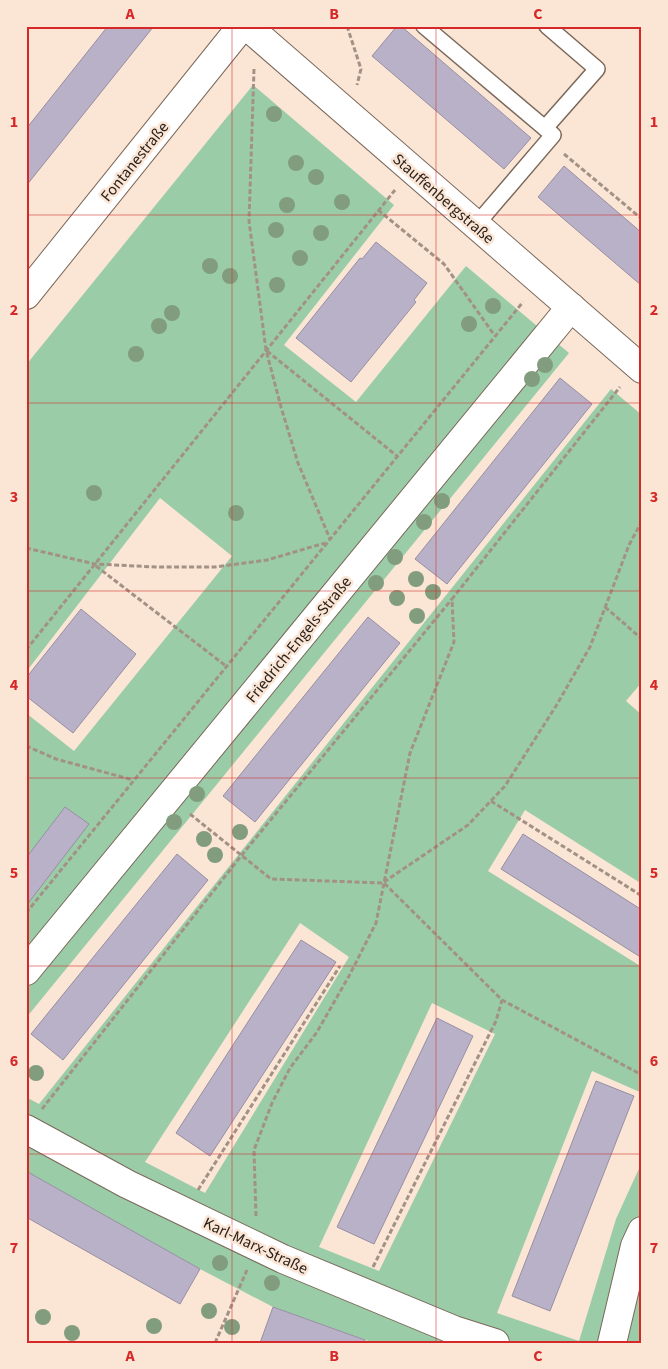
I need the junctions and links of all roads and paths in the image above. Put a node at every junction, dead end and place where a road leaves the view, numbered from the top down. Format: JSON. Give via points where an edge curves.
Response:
{"nodes":[{"id":1,"x":242,"y":26,"type":"edge"},
{"id":2,"x":247,"y":26,"type":"edge"},
{"id":3,"x":347,"y":26,"type":"edge"},
{"id":4,"x":424,"y":26,"type":"edge"},
{"id":5,"x":547,"y":26,"type":"edge"},
{"id":6,"x":254,"y":68,"type":"dead end"},
{"id":7,"x":349,"y":115,"type":"junction"},
{"id":8,"x":547,"y":134,"type":"junction"},
{"id":9,"x":412,"y":169,"type":"junction"},
{"id":10,"x":378,"y":210,"type":"junction"},
{"id":11,"x":642,"y":219,"type":"edge"},
{"id":12,"x":476,"y":225,"type":"junction"},
{"id":13,"x":540,"y":281,"type":"junction"},
{"id":14,"x":26,"y":296,"type":"edge"},
{"id":15,"x":571,"y":307,"type":"junction"},
{"id":16,"x":495,"y":336,"type":"junction"},
{"id":17,"x":266,"y":350,"type":"junction"},
{"id":18,"x":640,"y":367,"type":"edge"},
{"id":19,"x":397,"y":456,"type":"junction"},
{"id":20,"x":642,"y":521,"type":"edge"},
{"id":21,"x":328,"y":540,"type":"junction"},
{"id":22,"x":26,"y":548,"type":"edge"},
{"id":23,"x":95,"y":564,"type":"junction"},
{"id":24,"x":452,"y":599,"type":"junction"},
{"id":25,"x":605,"y":607,"type":"junction"},
{"id":26,"x":642,"y":639,"type":"edge"},
{"id":27,"x":26,"y":650,"type":"edge"},
{"id":28,"x":226,"y":666,"type":"junction"},
{"id":29,"x":26,"y":746,"type":"edge"},
{"id":30,"x":134,"y":780,"type":"junction"},
{"id":31,"x":169,"y":797,"type":"junction"},
{"id":32,"x":491,"y":801,"type":"junction"},
{"id":33,"x":242,"y":856,"type":"junction"},
{"id":34,"x":384,"y":883,"type":"junction"},
{"id":35,"x":642,"y":896,"type":"edge"},
{"id":36,"x":26,"y":912,"type":"edge"},
{"id":37,"x":340,"y":966,"type":"dead end"},
{"id":38,"x":26,"y":971,"type":"edge"},
{"id":39,"x":502,"y":1000,"type":"junction"},
{"id":40,"x":642,"y":1075,"type":"edge"},
{"id":41,"x":26,"y":1129,"type":"edge"},
{"id":42,"x":184,"y":1212,"type":"junction"},
{"id":43,"x":642,"y":1232,"type":"edge"},
{"id":44,"x":256,"y":1247,"type":"junction"},
{"id":45,"x":361,"y":1292,"type":"junction"},
{"id":46,"x":215,"y":1343,"type":"edge"},
{"id":47,"x":494,"y":1343,"type":"edge"},
{"id":48,"x":612,"y":1343,"type":"edge"}],
"edges":[{"from":1,"to":14,"type":"street","name":"Fontanestraße"},
{"from":2,"to":7,"type":"street","name":"Stauffenbergstraße"},
{"from":3,"to":7,"type":"path","via":[[361,69]]},
{"from":4,"to":8,"type":"lane"},
{"from":5,"to":8,"type":"lane","via":[[597,69]]},
{"from":6,"to":17,"type":"path","via":[[248,221]]},
{"from":7,"to":9,"type":"street","name":"Stauffenbergstraße"},
{"from":8,"to":11,"type":"path"},
{"from":8,"to":12,"type":"lane"},
{"from":9,"to":10,"type":"path"},
{"from":9,"to":12,"type":"street","name":"Stauffenbergstraße"},
{"from":10,"to":16,"type":"path","via":[[444,264]]},
{"from":10,"to":17,"type":"path"},
{"from":12,"to":13,"type":"street","name":"Stauffenbergstraße"},
{"from":13,"to":15,"type":"street","name":"Stauffenbergstraße"},
{"from":13,"to":16,"type":"path"},
{"from":15,"to":18,"type":"street","name":"Stauffenbergstraße"},
{"from":15,"to":31,"type":"street","name":"Friedrich-Engels-Straße"},
{"from":16,"to":19,"type":"path"},
{"from":17,"to":19,"type":"path"},
{"from":17,"to":21,"type":"path","via":[[298,463]]},
{"from":17,"to":23,"type":"path"},
{"from":18,"to":24,"type":"path"},
{"from":19,"to":21,"type":"path"},
{"from":20,"to":25,"type":"path"},
{"from":21,"to":23,"type":"path","via":[[267,560],[215,567]]},
{"from":21,"to":28,"type":"path"},
{"from":22,"to":23,"type":"path"},
{"from":23,"to":27,"type":"path"},
{"from":23,"to":28,"type":"path"},
{"from":24,"to":33,"type":"path"},
{"from":24,"to":34,"type":"path","via":[[454,642],[410,753]]},
{"from":25,"to":26,"type":"path"},
{"from":25,"to":32,"type":"path","via":[[590,647],[556,706],[505,786]]},
{"from":28,"to":30,"type":"path"},
{"from":29,"to":30,"type":"path","via":[[56,759]]},
{"from":30,"to":36,"type":"path"},
{"from":31,"to":33,"type":"path"},
{"from":31,"to":38,"type":"street","name":"Friedrich-Engels-Straße"},
{"from":32,"to":34,"type":"path","via":[[468,825]]},
{"from":32,"to":35,"type":"path"},
{"from":33,"to":34,"type":"path","via":[[272,880]]},
{"from":33,"to":41,"type":"path"},
{"from":34,"to":39,"type":"path"},
{"from":34,"to":44,"type":"path","via":[[376,923],[317,1032],[290,1068],[254,1150]]},
{"from":37,"to":42,"type":"path"},
{"from":39,"to":40,"type":"path"},
{"from":39,"to":45,"type":"path","via":[[496,1021]]},
{"from":41,"to":42,"type":"street","name":"Karl-Marx-Straße"},
{"from":42,"to":44,"type":"street","name":"Karl-Marx-Straße"},
{"from":43,"to":48,"type":"street","via":[[635,1246]]},
{"from":44,"to":45,"type":"street","name":"Karl-Marx-Straße"},
{"from":44,"to":46,"type":"path"},
{"from":45,"to":47,"type":"street","name":"Karl-Marx-Straße"}]}
